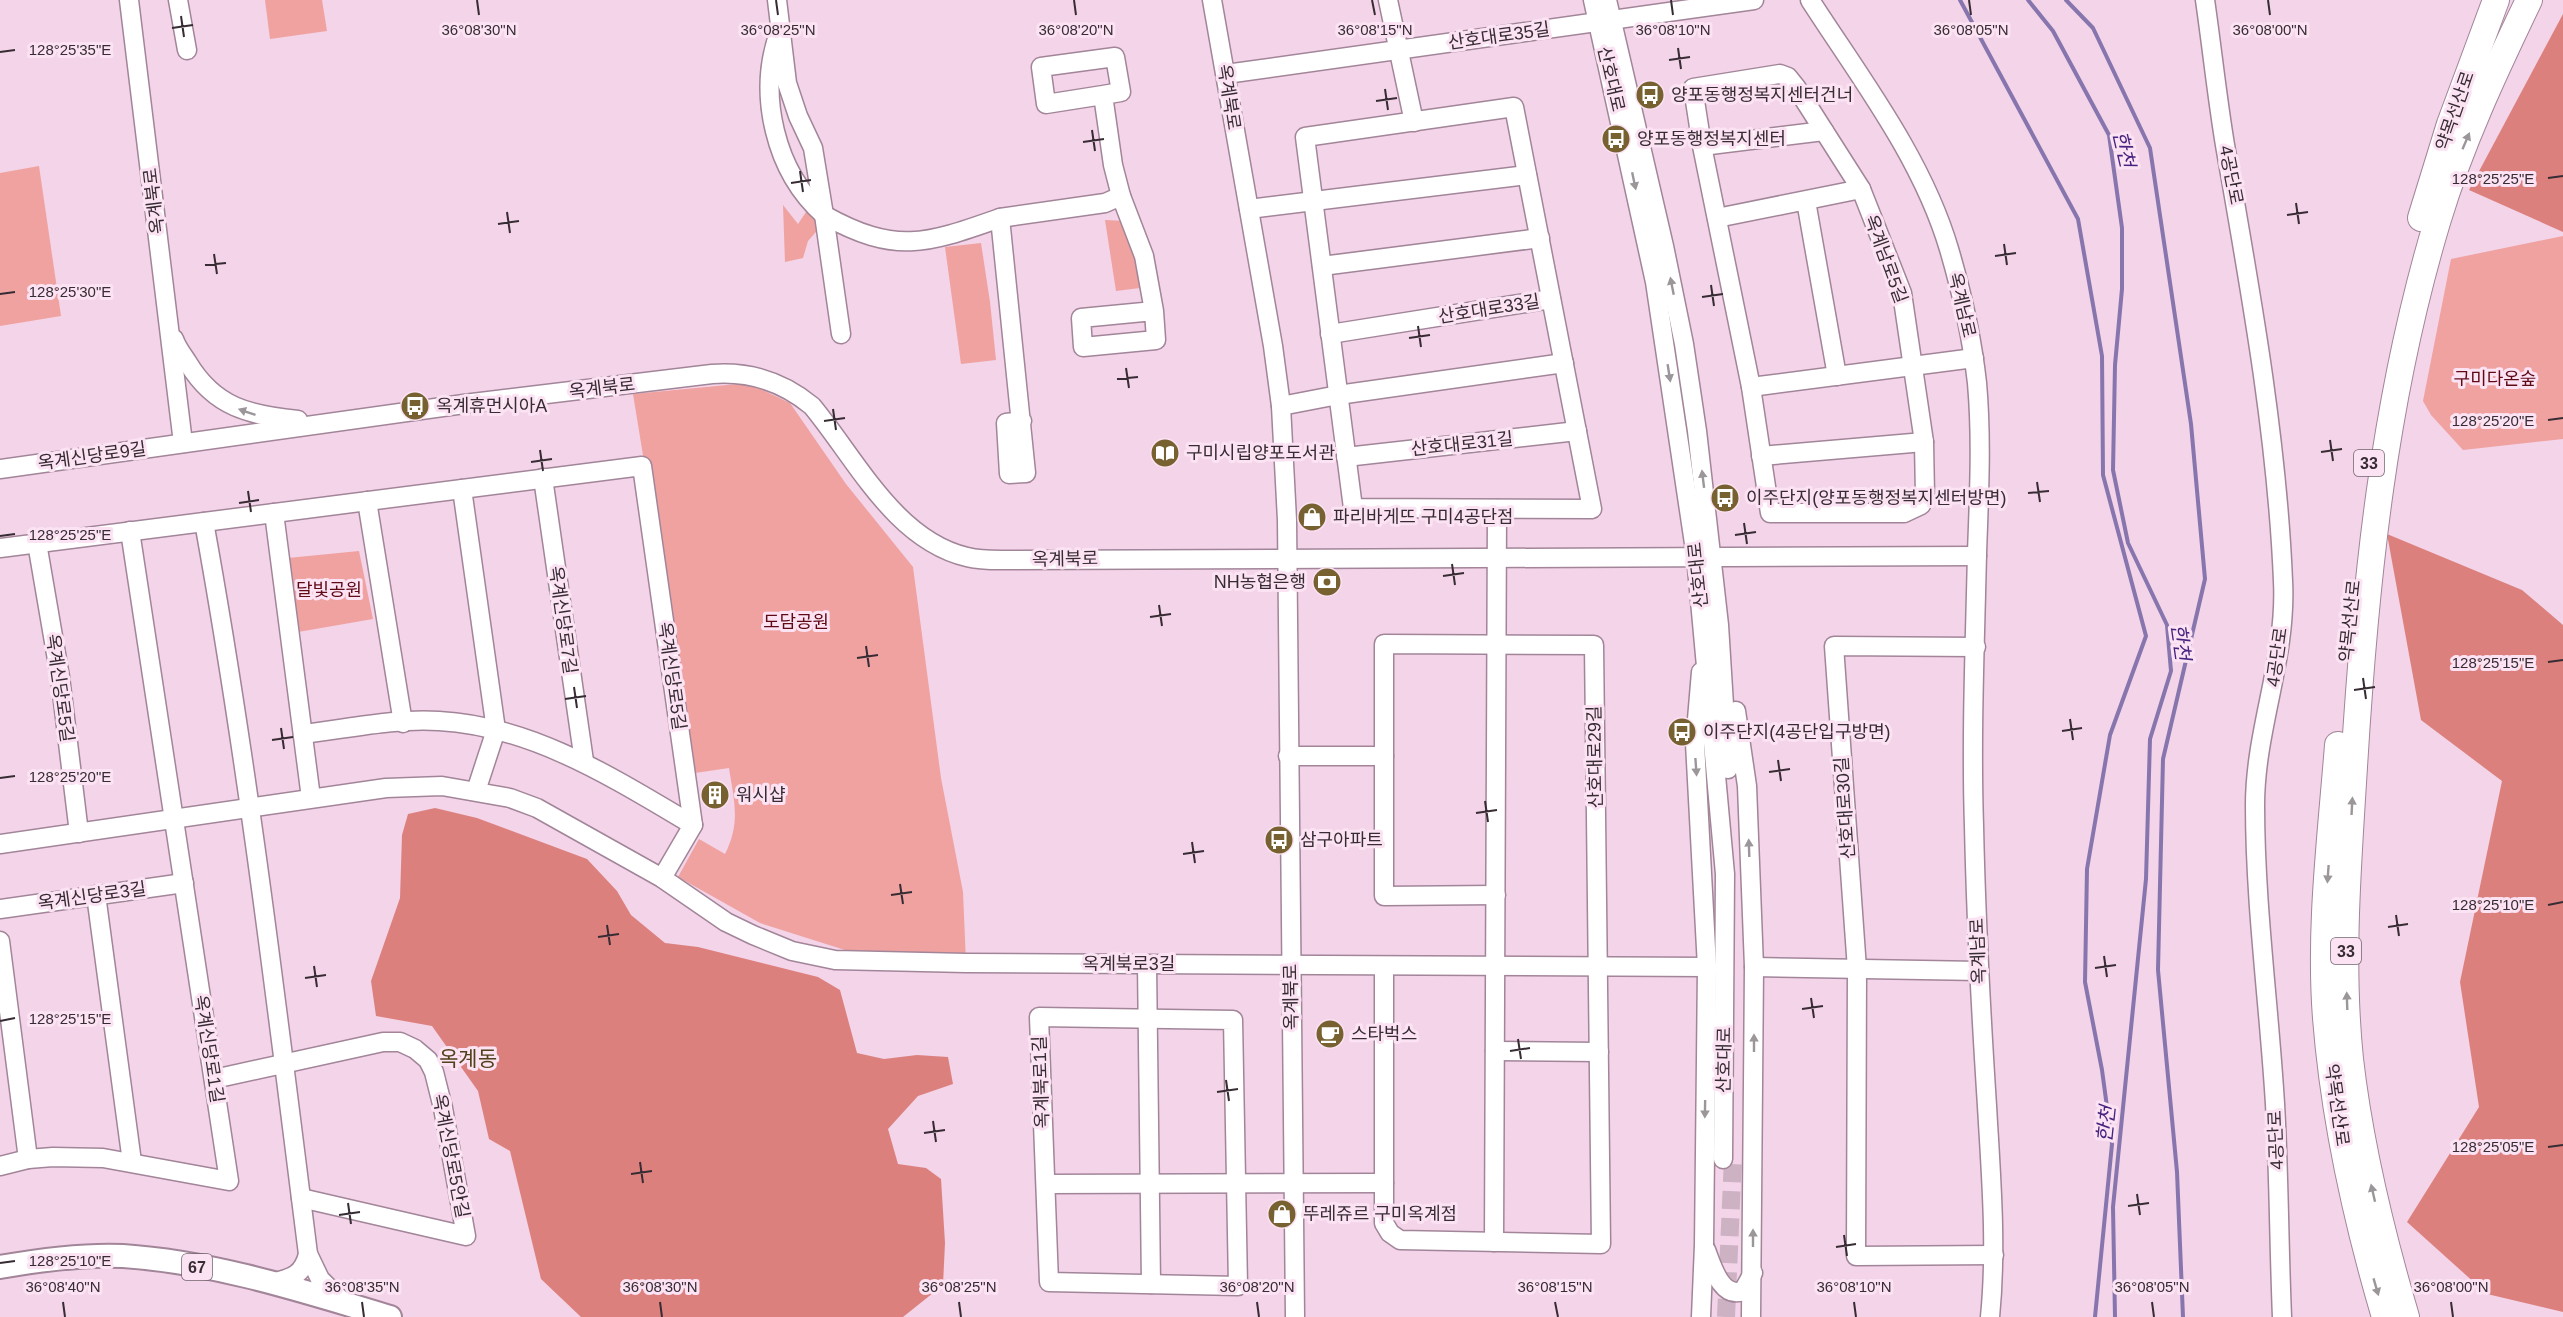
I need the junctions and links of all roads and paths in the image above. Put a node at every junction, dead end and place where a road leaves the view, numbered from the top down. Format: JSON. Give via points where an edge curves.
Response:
{"nodes":[{"id":1,"x":129,"y":0,"type":"edge"},
{"id":2,"x":178,"y":0,"type":"edge"},
{"id":3,"x":777,"y":0,"type":"edge"},
{"id":4,"x":1212,"y":0,"type":"edge"},
{"id":5,"x":1388,"y":0,"type":"edge"},
{"id":6,"x":1593,"y":0,"type":"edge"},
{"id":7,"x":1607,"y":0,"type":"edge"},
{"id":8,"x":1754,"y":0,"type":"edge"},
{"id":9,"x":1810,"y":0,"type":"edge"},
{"id":10,"x":2205,"y":0,"type":"edge"},
{"id":11,"x":2496,"y":0,"type":"edge"},
{"id":12,"x":2529,"y":0,"type":"edge"},
{"id":13,"x":1606,"y":21,"type":"junction"},
{"id":14,"x":781,"y":27,"type":"junction"},
{"id":15,"x":187,"y":50,"type":"dead end"},
{"id":16,"x":1399,"y":50,"type":"junction"},
{"id":17,"x":1226,"y":74,"type":"junction"},
{"id":18,"x":1103,"y":95,"type":"dead end"},
{"id":19,"x":1414,"y":122,"type":"junction"},
{"id":20,"x":1824,"y":131,"type":"junction"},
{"id":21,"x":1702,"y":146,"type":"junction"},
{"id":22,"x":1527,"y":175,"type":"junction"},
{"id":23,"x":1861,"y":189,"type":"junction"},
{"id":24,"x":1121,"y":196,"type":"junction"},
{"id":25,"x":1313,"y":201,"type":"junction"},
{"id":26,"x":1806,"y":201,"type":"junction"},
{"id":27,"x":1249,"y":209,"type":"junction"},
{"id":28,"x":824,"y":215,"type":"junction"},
{"id":29,"x":999,"y":218,"type":"junction"},
{"id":30,"x":1717,"y":218,"type":"junction"},
{"id":31,"x":2429,"y":218,"type":"junction"},
{"id":32,"x":1540,"y":238,"type":"junction"},
{"id":33,"x":1322,"y":266,"type":"junction"},
{"id":34,"x":1551,"y":299,"type":"junction"},
{"id":35,"x":1154,"y":311,"type":"dead end"},
{"id":36,"x":167,"y":314,"type":"junction"},
{"id":37,"x":840,"y":334,"type":"dead end"},
{"id":38,"x":1330,"y":334,"type":"junction"},
{"id":39,"x":1974,"y":358,"type":"junction"},
{"id":40,"x":1564,"y":363,"type":"junction"},
{"id":41,"x":1913,"y":366,"type":"junction"},
{"id":42,"x":1837,"y":376,"type":"junction"},
{"id":43,"x":1751,"y":387,"type":"junction"},
{"id":44,"x":1338,"y":395,"type":"junction"},
{"id":45,"x":1281,"y":406,"type":"junction"},
{"id":46,"x":1022,"y":421,"type":"dead end"},
{"id":47,"x":326,"y":424,"type":"junction"},
{"id":48,"x":1577,"y":431,"type":"junction"},
{"id":49,"x":1924,"y":442,"type":"junction"},
{"id":50,"x":183,"y":443,"type":"junction"},
{"id":51,"x":1761,"y":456,"type":"junction"},
{"id":52,"x":1346,"y":457,"type":"junction"},
{"id":53,"x":0,"y":469,"type":"edge"},
{"id":54,"x":543,"y":478,"type":"junction"},
{"id":55,"x":462,"y":489,"type":"junction"},
{"id":56,"x":367,"y":501,"type":"junction"},
{"id":57,"x":1497,"y":509,"type":"junction"},
{"id":58,"x":274,"y":513,"type":"junction"},
{"id":59,"x":204,"y":522,"type":"junction"},
{"id":60,"x":130,"y":531,"type":"junction"},
{"id":61,"x":37,"y":543,"type":"junction"},
{"id":62,"x":0,"y":548,"type":"edge"},
{"id":63,"x":1977,"y":556,"type":"junction"},
{"id":64,"x":1703,"y":557,"type":"junction"},
{"id":65,"x":1497,"y":558,"type":"junction"},
{"id":66,"x":1286,"y":559,"type":"junction"},
{"id":67,"x":1497,"y":644,"type":"junction"},
{"id":68,"x":1706,"y":646,"type":"junction"},
{"id":69,"x":1976,"y":647,"type":"junction"},
{"id":70,"x":403,"y":723,"type":"junction"},
{"id":71,"x":496,"y":730,"type":"junction"},
{"id":72,"x":303,"y":734,"type":"junction"},
{"id":73,"x":1288,"y":756,"type":"junction"},
{"id":74,"x":1384,"y":756,"type":"junction"},
{"id":75,"x":584,"y":761,"type":"junction"},
{"id":76,"x":476,"y":791,"type":"junction"},
{"id":77,"x":311,"y":798,"type":"junction"},
{"id":78,"x":251,"y":809,"type":"junction"},
{"id":79,"x":174,"y":820,"type":"junction"},
{"id":80,"x":693,"y":825,"type":"junction"},
{"id":81,"x":79,"y":833,"type":"junction"},
{"id":82,"x":0,"y":844,"type":"edge"},
{"id":83,"x":662,"y":878,"type":"junction"},
{"id":84,"x":184,"y":883,"type":"junction"},
{"id":85,"x":96,"y":895,"type":"junction"},
{"id":86,"x":1496,"y":896,"type":"junction"},
{"id":87,"x":0,"y":909,"type":"edge"},
{"id":88,"x":0,"y":941,"type":"edge"},
{"id":89,"x":1147,"y":964,"type":"junction"},
{"id":90,"x":1291,"y":965,"type":"junction"},
{"id":91,"x":1384,"y":966,"type":"junction"},
{"id":92,"x":1495,"y":966,"type":"junction"},
{"id":93,"x":1598,"y":967,"type":"junction"},
{"id":94,"x":1754,"y":967,"type":"junction"},
{"id":95,"x":1707,"y":968,"type":"junction"},
{"id":96,"x":1857,"y":969,"type":"junction"},
{"id":97,"x":1979,"y":971,"type":"junction"},
{"id":98,"x":1148,"y":1019,"type":"junction"},
{"id":99,"x":1495,"y":1051,"type":"junction"},
{"id":100,"x":1599,"y":1052,"type":"junction"},
{"id":101,"x":283,"y":1064,"type":"junction"},
{"id":102,"x":214,"y":1079,"type":"junction"},
{"id":103,"x":28,"y":1159,"type":"junction"},
{"id":104,"x":132,"y":1162,"type":"junction"},
{"id":105,"x":0,"y":1166,"type":"edge"},
{"id":106,"x":1384,"y":1183,"type":"junction"},
{"id":107,"x":1236,"y":1184,"type":"junction"},
{"id":108,"x":1293,"y":1184,"type":"junction"},
{"id":109,"x":1046,"y":1185,"type":"junction"},
{"id":110,"x":1150,"y":1185,"type":"junction"},
{"id":111,"x":301,"y":1198,"type":"junction"},
{"id":112,"x":1494,"y":1242,"type":"junction"},
{"id":113,"x":1704,"y":1245,"type":"junction"},
{"id":114,"x":2377,"y":1253,"type":"junction"},
{"id":115,"x":308,"y":1254,"type":"junction"},
{"id":116,"x":1994,"y":1255,"type":"junction"},
{"id":117,"x":0,"y":1267,"type":"edge"},
{"id":118,"x":1753,"y":1273,"type":"junction"},
{"id":119,"x":0,"y":1280,"type":"edge"},
{"id":120,"x":272,"y":1283,"type":"junction"},
{"id":121,"x":1151,"y":1284,"type":"junction"},
{"id":122,"x":346,"y":1310,"type":"edge"},
{"id":123,"x":390,"y":1317,"type":"edge"},
{"id":124,"x":1294,"y":1317,"type":"edge"},
{"id":125,"x":1701,"y":1317,"type":"edge"},
{"id":126,"x":1751,"y":1317,"type":"edge"},
{"id":127,"x":1990,"y":1317,"type":"edge"},
{"id":128,"x":2282,"y":1317,"type":"edge"},
{"id":129,"x":2385,"y":1317,"type":"edge"},
{"id":130,"x":2406,"y":1317,"type":"edge"}],
"edges":[{"from":1,"to":36,"type":"street","name":"옥계북로"},
{"from":2,"to":15,"type":"street"},
{"from":3,"to":14,"type":"street"},
{"from":4,"to":17,"type":"street","name":"옥계북로"},
{"from":5,"to":16,"type":"street"},
{"from":6,"to":13,"type":"street","name":"산호대로"},
{"from":7,"to":13,"type":"street","name":"산호대로"},
{"from":8,"to":13,"type":"street"},
{"from":9,"to":39,"type":"street","name":"옥계남로","via":[[1912,160],[1934,206],[1948,247]]},
{"from":10,"to":128,"type":"street","name":"4공단로","via":[[2256,330],[2282,562],[2284,610],[2280,648],[2260,746],[2255,804],[2275,1105]]},
{"from":11,"to":31,"type":"highway","name":"약목선산로","number":"33","via":[[2450,124]]},
{"from":31,"to":12,"type":"highway","name":"약목선산로","number":"33","one_way":true},
{"from":13,"to":16,"type":"street","name":"산호대로35길"},
{"from":13,"to":64,"type":"street","name":"산호대로"},
{"from":14,"to":28,"type":"street","via":[[787,83],[813,148]]},
{"from":14,"to":28,"type":"street","via":[[769,75],[778,140],[794,180]]},
{"from":16,"to":17,"type":"street","name":"산호대로35길"},
{"from":16,"to":19,"type":"street"},
{"from":17,"to":27,"type":"street","name":"옥계북로"},
{"from":18,"to":24,"type":"street"},
{"from":19,"to":22,"type":"street","name":"산호대로33길","via":[[1514,107]]},
{"from":19,"to":25,"type":"street","name":"산호대로33길","via":[[1305,137]]},
{"from":20,"to":21,"type":"street"},
{"from":20,"to":21,"type":"street","name":"옥계남로5길","via":[[1796,87],[1780,74],[1693,88]]},
{"from":20,"to":23,"type":"street","name":"옥계남로5길"},
{"from":21,"to":30,"type":"street","name":"옥계남로5길"},
{"from":22,"to":25,"type":"street"},
{"from":22,"to":32,"type":"street","name":"산호대로33길"},
{"from":23,"to":26,"type":"street"},
{"from":23,"to":41,"type":"street","name":"옥계남로5길","via":[[1902,293]]},
{"from":24,"to":29,"type":"street","via":[[1105,203]]},
{"from":24,"to":35,"type":"street","via":[[1144,256]]},
{"from":25,"to":27,"type":"street"},
{"from":25,"to":33,"type":"street","name":"산호대로33길"},
{"from":26,"to":30,"type":"street"},
{"from":26,"to":42,"type":"street"},
{"from":27,"to":45,"type":"street","name":"옥계북로"},
{"from":28,"to":29,"type":"street","via":[[860,232],[916,243]]},
{"from":28,"to":37,"type":"street"},
{"from":29,"to":46,"type":"street"},
{"from":30,"to":43,"type":"street","name":"옥계남로5길"},
{"from":114,"to":31,"type":"highway","name":"약목선산로","number":"33","one_way":true,"via":[[2371,1188],[2350,1059],[2346,999],[2350,837],[2362,648],[2393,401]]},
{"from":31,"to":114,"type":"highway","name":"약목선산로","number":"33","one_way":true,"via":[[2385,366],[2375,424],[2359,540],[2327,878],[2326,1016],[2342,1140],[2354,1206]]},
{"from":32,"to":33,"type":"street"},
{"from":32,"to":34,"type":"street","name":"산호대로33길"},
{"from":33,"to":38,"type":"street","name":"산호대로33길"},
{"from":34,"to":38,"type":"street","name":"산호대로33길"},
{"from":34,"to":40,"type":"street"},
{"from":47,"to":36,"type":"street","one_way":true,"via":[[246,412],[215,396],[193,372],[176,344]]},
{"from":36,"to":50,"type":"street","name":"옥계북로"},
{"from":38,"to":44,"type":"street","name":"산호대로33길"},
{"from":39,"to":41,"type":"street"},
{"from":39,"to":63,"type":"street","name":"옥계남로","via":[[1980,446]]},
{"from":40,"to":44,"type":"street"},
{"from":40,"to":48,"type":"street"},
{"from":41,"to":42,"type":"street"},
{"from":41,"to":49,"type":"street","name":"옥계남로5길"},
{"from":42,"to":43,"type":"street"},
{"from":43,"to":51,"type":"street","name":"옥계남로5길"},
{"from":44,"to":45,"type":"street"},
{"from":44,"to":52,"type":"street","name":"산호대로33길"},
{"from":45,"to":66,"type":"street","name":"옥계북로"},
{"from":47,"to":50,"type":"street","name":"옥계북로"},
{"from":47,"to":66,"type":"street","name":"옥계북로","via":[[741,373],[784,386],[812,406],[895,514],[918,534],[949,552],[990,560]]},
{"from":48,"to":52,"type":"street","name":"산호대로31길"},
{"from":48,"to":57,"type":"street","via":[[1592,509]]},
{"from":49,"to":51,"type":"street"},
{"from":49,"to":51,"type":"street","name":"옥계남로5길","via":[[1923,502],[1911,510],[1891,514],[1770,513]]},
{"from":50,"to":53,"type":"street","name":"옥계신당로9길"},
{"from":52,"to":57,"type":"street","name":"산호대로33길","via":[[1353,507]]},
{"from":54,"to":55,"type":"street"},
{"from":54,"to":75,"type":"street","name":"옥계신당로7길"},
{"from":54,"to":80,"type":"street","name":"옥계신당로5길","via":[[642,466]]},
{"from":55,"to":56,"type":"street"},
{"from":55,"to":71,"type":"street"},
{"from":56,"to":58,"type":"street"},
{"from":56,"to":70,"type":"street"},
{"from":57,"to":65,"type":"street"},
{"from":58,"to":59,"type":"street"},
{"from":58,"to":72,"type":"street"},
{"from":59,"to":60,"type":"street"},
{"from":59,"to":78,"type":"street"},
{"from":60,"to":61,"type":"street"},
{"from":60,"to":79,"type":"street"},
{"from":61,"to":62,"type":"street"},
{"from":61,"to":81,"type":"street","name":"옥계신당로5길","via":[[60,677]]},
{"from":63,"to":64,"type":"street"},
{"from":63,"to":69,"type":"street","name":"옥계남로"},
{"from":64,"to":65,"type":"street"},
{"from":64,"to":68,"type":"street","name":"산호대로"},
{"from":64,"to":68,"type":"street","name":"산호대로","via":[[1724,682],[1731,814],[1736,1064],[1728,1158],[1725,874]]},
{"from":94,"to":64,"type":"street","one_way":true,"via":[[1747,786],[1721,595]]},
{"from":65,"to":66,"type":"street"},
{"from":65,"to":67,"type":"street"},
{"from":66,"to":73,"type":"street","name":"옥계북로"},
{"from":67,"to":74,"type":"street","name":"산호대로29길","via":[[1384,644]]},
{"from":67,"to":86,"type":"street"},
{"from":67,"to":93,"type":"street","name":"산호대로29길","via":[[1594,645]]},
{"from":68,"to":95,"type":"street","one_way":true,"via":[[1695,743]]},
{"from":69,"to":96,"type":"street","name":"산호대로30길","via":[[1834,646]]},
{"from":69,"to":97,"type":"street","name":"옥계남로","via":[[1972,739]]},
{"from":70,"to":71,"type":"street","via":[[440,721]]},
{"from":70,"to":72,"type":"street"},
{"from":71,"to":75,"type":"street"},
{"from":71,"to":76,"type":"street"},
{"from":72,"to":77,"type":"street"},
{"from":73,"to":74,"type":"street"},
{"from":73,"to":90,"type":"street","name":"옥계북로"},
{"from":74,"to":86,"type":"street","name":"산호대로29길","via":[[1384,896]]},
{"from":75,"to":80,"type":"street"},
{"from":76,"to":77,"type":"street","via":[[417,786]]},
{"from":76,"to":83,"type":"street","via":[[537,808]]},
{"from":77,"to":78,"type":"street"},
{"from":78,"to":79,"type":"street"},
{"from":78,"to":101,"type":"street"},
{"from":79,"to":81,"type":"street"},
{"from":79,"to":84,"type":"street","name":"옥계신당로1길"},
{"from":80,"to":83,"type":"street"},
{"from":81,"to":82,"type":"street"},
{"from":83,"to":89,"type":"street","name":"옥계북로3길","via":[[726,922],[792,951],[836,960]]},
{"from":84,"to":85,"type":"street","name":"옥계신당로3길"},
{"from":84,"to":102,"type":"street","name":"옥계신당로1길"},
{"from":85,"to":87,"type":"street","name":"옥계신당로3길"},
{"from":85,"to":104,"type":"street"},
{"from":86,"to":92,"type":"street"},
{"from":88,"to":103,"type":"street"},
{"from":89,"to":90,"type":"street","name":"옥계북로3길"},
{"from":89,"to":98,"type":"street"},
{"from":90,"to":91,"type":"street"},
{"from":90,"to":108,"type":"street","name":"옥계북로"},
{"from":91,"to":92,"type":"street"},
{"from":91,"to":106,"type":"street","name":"산호대로29길"},
{"from":92,"to":93,"type":"street"},
{"from":92,"to":99,"type":"street"},
{"from":93,"to":95,"type":"street"},
{"from":93,"to":100,"type":"street","name":"산호대로29길"},
{"from":94,"to":96,"type":"street"},
{"from":118,"to":94,"type":"street","one_way":true},
{"from":95,"to":113,"type":"street","one_way":true},
{"from":96,"to":97,"type":"street"},
{"from":96,"to":116,"type":"street","name":"산호대로30길","via":[[1856,1256]]},
{"from":97,"to":116,"type":"street","name":"옥계남로"},
{"from":98,"to":107,"type":"street","name":"옥계북로1길","via":[[1233,1020]]},
{"from":98,"to":109,"type":"street","name":"옥계북로1길","via":[[1039,1017]]},
{"from":98,"to":110,"type":"street"},
{"from":99,"to":100,"type":"street"},
{"from":99,"to":112,"type":"street"},
{"from":100,"to":112,"type":"street","name":"산호대로29길","via":[[1601,1244]]},
{"from":101,"to":102,"type":"street"},
{"from":101,"to":111,"type":"street"},
{"from":101,"to":111,"type":"street","name":"옥계신당로5안길","via":[[383,1042],[408,1045],[428,1060],[439,1088],[466,1236]]},
{"from":102,"to":104,"type":"street","name":"옥계신당로1길","via":[[229,1181]]},
{"from":103,"to":104,"type":"street","name":"옥계신당로1길","via":[[75,1157]]},
{"from":103,"to":105,"type":"street","name":"옥계신당로1길"},
{"from":106,"to":108,"type":"street"},
{"from":106,"to":112,"type":"street","name":"산호대로29길","via":[[1384,1223],[1400,1240]]},
{"from":107,"to":108,"type":"street"},
{"from":107,"to":110,"type":"street"},
{"from":107,"to":121,"type":"street","name":"옥계북로1길","via":[[1238,1286]]},
{"from":108,"to":124,"type":"street","name":"옥계북로"},
{"from":109,"to":110,"type":"street"},
{"from":109,"to":121,"type":"street","name":"옥계북로1길","via":[[1049,1282]]},
{"from":110,"to":121,"type":"street"},
{"from":111,"to":115,"type":"street"},
{"from":113,"to":118,"type":"street","via":[[1720,1281],[1729,1291],[1743,1291]]},
{"from":113,"to":125,"type":"street"},
{"from":114,"to":129,"type":"highway","number":"33","one_way":true},
{"from":114,"to":130,"type":"highway","number":"33"},
{"from":115,"to":120,"type":"street","via":[[300,1273]]},
{"from":115,"to":122,"type":"street","via":[[321,1279]]},
{"from":116,"to":127,"type":"street","name":"옥계남로"},
{"from":117,"to":120,"type":"main road","number":"67","via":[[121,1256]]},
{"from":118,"to":126,"type":"street"},
{"from":119,"to":122,"type":"main road","number":"67","via":[[86,1268],[157,1272]]},
{"from":120,"to":122,"type":"main road","number":"67"},
{"from":122,"to":123,"type":"main road","number":"67"}]}
